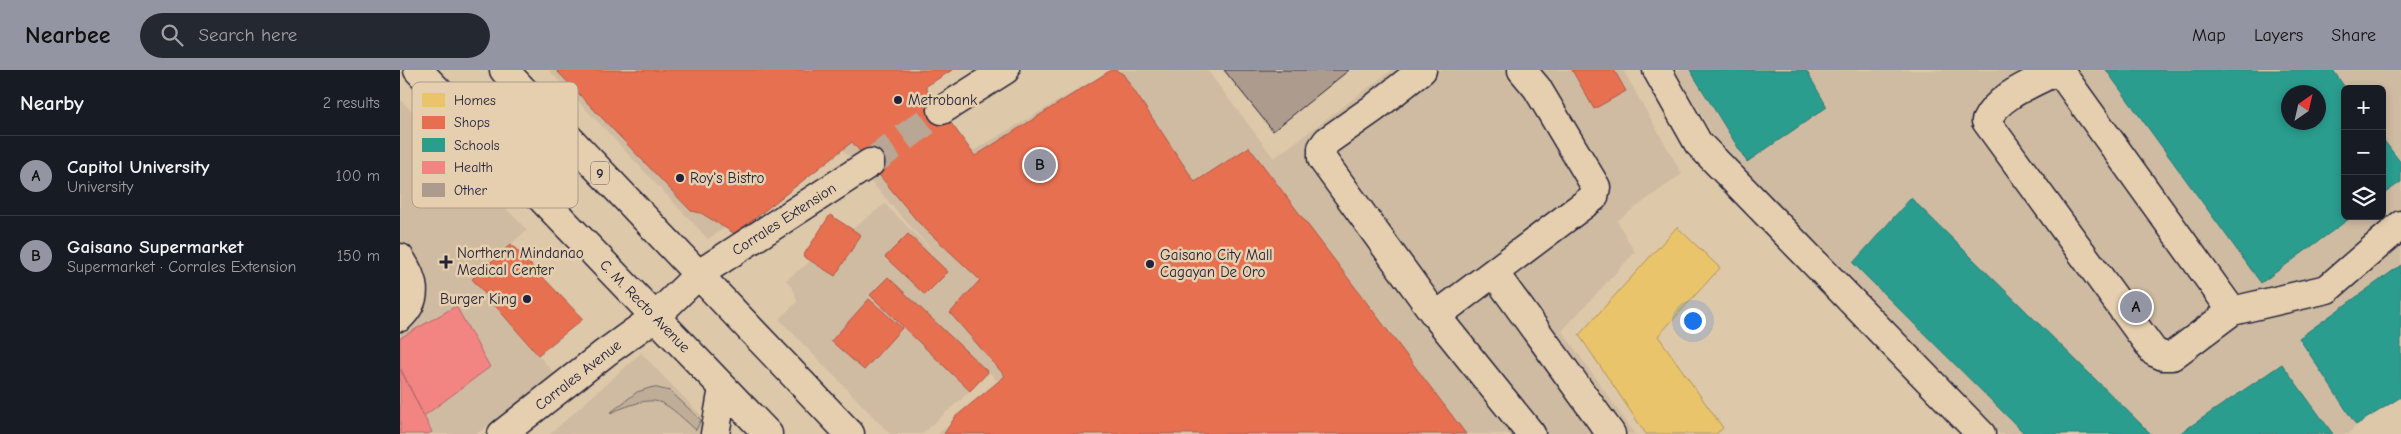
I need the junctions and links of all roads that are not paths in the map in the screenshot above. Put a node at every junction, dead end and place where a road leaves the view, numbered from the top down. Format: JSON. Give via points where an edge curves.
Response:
{"nodes":[{"id":1,"x":418,"y":70,"type":"edge"},
{"id":2,"x":504,"y":70,"type":"edge"},
{"id":3,"x":1005,"y":70,"type":"edge"},
{"id":4,"x":1422,"y":70,"type":"edge"},
{"id":5,"x":1522,"y":70,"type":"edge"},
{"id":6,"x":1656,"y":70,"type":"edge"},
{"id":7,"x":2058,"y":70,"type":"edge"},
{"id":8,"x":430,"y":82,"type":"edge"},
{"id":9,"x":515,"y":82,"type":"edge"},
{"id":10,"x":942,"y":110,"type":"tunnel mouth"},
{"id":11,"x":578,"y":148,"type":"edge"},
{"id":12,"x":870,"y":163,"type":"tunnel mouth"},
{"id":13,"x":550,"y":208,"type":"edge"},
{"id":14,"x":2401,"y":225,"type":"edge"},
{"id":15,"x":400,"y":258,"type":"edge"},
{"id":16,"x":698,"y":274,"type":"junction"},
{"id":17,"x":1495,"y":274,"type":"junction"},
{"id":18,"x":2232,"y":311,"type":"junction"},
{"id":19,"x":1436,"y":316,"type":"junction"},
{"id":20,"x":400,"y":317,"type":"edge"},
{"id":21,"x":655,"y":317,"type":"junction"},
{"id":22,"x":723,"y":388,"type":"junction"},
{"id":23,"x":502,"y":434,"type":"edge"},
{"id":24,"x":715,"y":434,"type":"edge"},
{"id":25,"x":768,"y":434,"type":"edge"},
{"id":26,"x":850,"y":434,"type":"edge"},
{"id":27,"x":1531,"y":434,"type":"edge"},
{"id":28,"x":1611,"y":434,"type":"edge"},
{"id":29,"x":1981,"y":434,"type":"edge"}],
"edges":[{"from":1,"to":8,"type":"main road","name":"C. M. Recto Avenue"},
{"from":2,"to":9,"type":"main road","number":"9"},
{"from":3,"to":10,"type":"main road"},
{"from":4,"to":19,"type":"main road","via":[[1328,141],[1322,148],[1322,159]]},
{"from":5,"to":17,"type":"main road","via":[[1537,88],[1596,186],[1594,197],[1584,206]]},
{"from":6,"to":29,"type":"main road","via":[[1698,143]]},
{"from":7,"to":18,"type":"main road"},
{"from":7,"to":18,"type":"main road","via":[[1998,103],[1986,121],[2154,352],[2172,356]]},
{"from":11,"to":16,"type":"main road","number":"9"},
{"from":12,"to":16,"type":"main road","name":"Corrales Extension"},
{"from":13,"to":21,"type":"main road","name":"C. M. Recto Avenue"},
{"from":14,"to":18,"type":"main road","via":[[2327,289]]},
{"from":15,"to":20,"type":"main road","via":[[412,278],[415,295]]},
{"from":16,"to":21,"type":"main road","name":"Corrales Extension"},
{"from":16,"to":26,"type":"main road","number":"9"},
{"from":17,"to":19,"type":"main road"},
{"from":17,"to":28,"type":"main road"},
{"from":19,"to":27,"type":"main road"},
{"from":21,"to":22,"type":"main road","name":"C. M. Recto Avenue"},
{"from":21,"to":23,"type":"main road","name":"Corrales Avenue"},
{"from":22,"to":24,"type":"main road"},
{"from":22,"to":25,"type":"main road","name":"C. M. Recto Avenue"}]}
